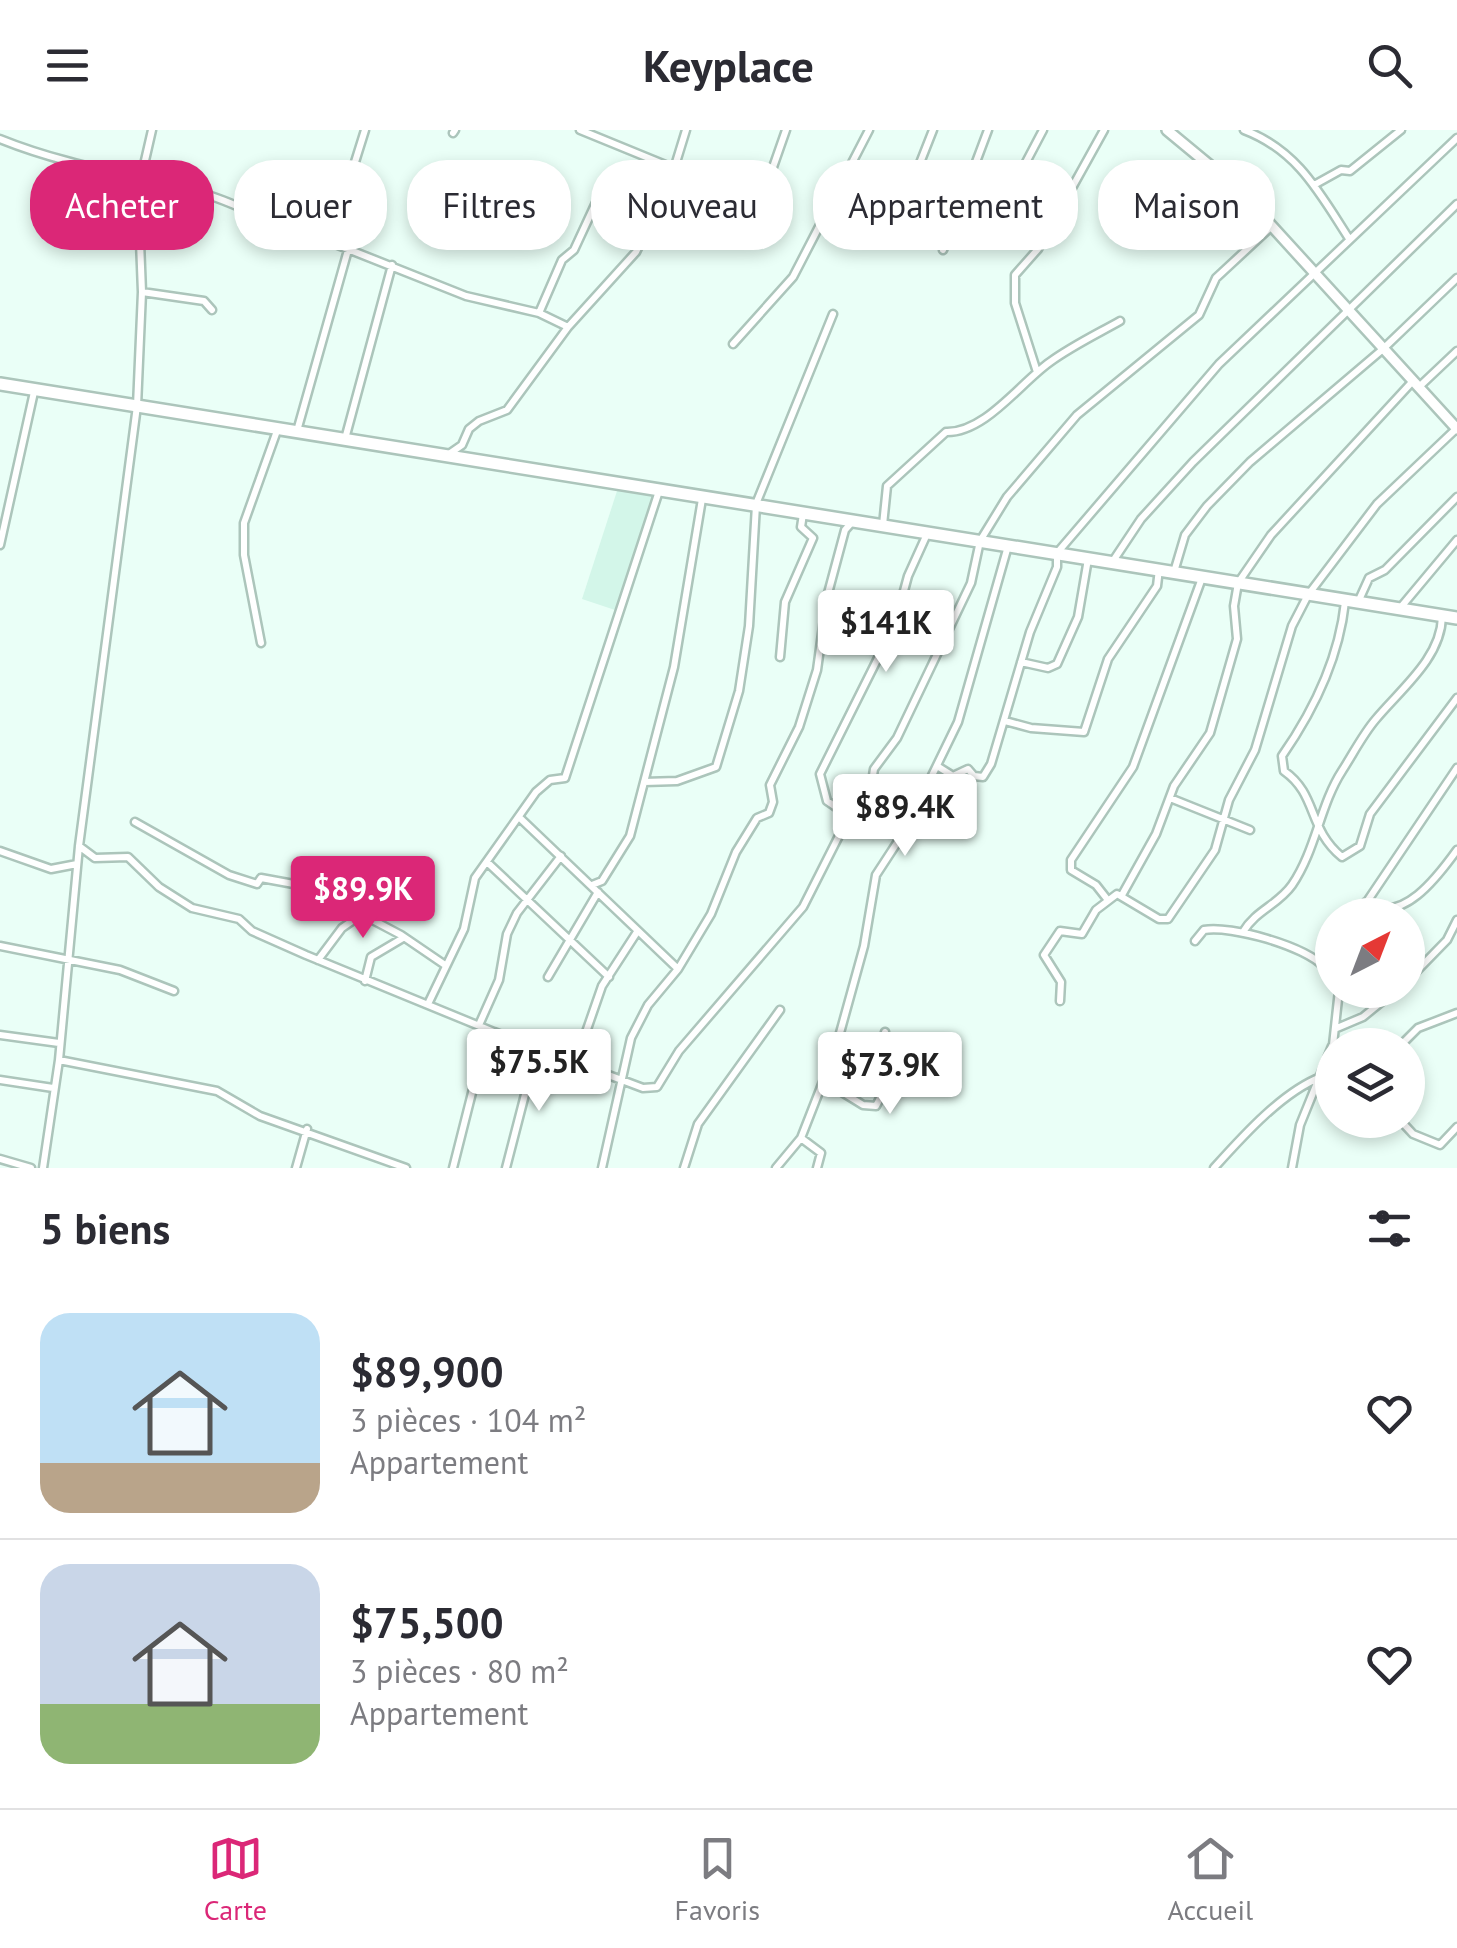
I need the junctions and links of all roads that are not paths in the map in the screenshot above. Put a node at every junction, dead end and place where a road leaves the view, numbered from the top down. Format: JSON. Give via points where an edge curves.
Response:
{"nodes":[{"id":1,"x":152,"y":130,"type":"edge"},
{"id":2,"x":364,"y":130,"type":"edge"},
{"id":3,"x":580,"y":130,"type":"edge"},
{"id":4,"x":686,"y":130,"type":"edge"},
{"id":5,"x":786,"y":130,"type":"edge"},
{"id":6,"x":870,"y":130,"type":"edge"},
{"id":7,"x":933,"y":130,"type":"edge"},
{"id":8,"x":988,"y":130,"type":"edge"},
{"id":9,"x":1043,"y":130,"type":"edge"},
{"id":10,"x":1104,"y":130,"type":"edge"},
{"id":11,"x":1167,"y":130,"type":"edge"},
{"id":12,"x":1244,"y":130,"type":"edge"},
{"id":13,"x":1401,"y":130,"type":"edge"},
{"id":14,"x":1457,"y":138,"type":"edge"},
{"id":15,"x":0,"y":140,"type":"edge"},
{"id":16,"x":70,"y":160,"type":"edge"},
{"id":17,"x":145,"y":160,"type":"edge"},
{"id":18,"x":355,"y":160,"type":"edge"},
{"id":19,"x":653,"y":160,"type":"edge"},
{"id":20,"x":676,"y":160,"type":"edge"},
{"id":21,"x":776,"y":160,"type":"edge"},
{"id":22,"x":921,"y":160,"type":"edge"},
{"id":23,"x":977,"y":160,"type":"edge"},
{"id":24,"x":1028,"y":160,"type":"edge"},
{"id":25,"x":1203,"y":160,"type":"edge"},
{"id":26,"x":1314,"y":185,"type":"junction"},
{"id":27,"x":1457,"y":204,"type":"edge"},
{"id":28,"x":591,"y":213,"type":"edge"},
{"id":29,"x":1275,"y":229,"type":"edge"},
{"id":30,"x":1348,"y":237,"type":"junction"},
{"id":31,"x":141,"y":250,"type":"edge"},
{"id":32,"x":349,"y":250,"type":"edge"},
{"id":33,"x":352,"y":250,"type":"edge"},
{"id":34,"x":637,"y":250,"type":"edge"},
{"id":35,"x":1246,"y":250,"type":"edge"},
{"id":36,"x":392,"y":265,"type":"junction"},
{"id":37,"x":1316,"y":274,"type":"junction"},
{"id":38,"x":1457,"y":278,"type":"edge"},
{"id":39,"x":142,"y":292,"type":"junction"},
{"id":40,"x":212,"y":310,"type":"dead end"},
{"id":41,"x":1349,"y":311,"type":"junction"},
{"id":42,"x":538,"y":313,"type":"junction"},
{"id":43,"x":833,"y":314,"type":"dead end"},
{"id":44,"x":1120,"y":321,"type":"dead end"},
{"id":45,"x":568,"y":327,"type":"junction"},
{"id":46,"x":733,"y":344,"type":"dead end"},
{"id":47,"x":1383,"y":349,"type":"junction"},
{"id":48,"x":1457,"y":352,"type":"edge"},
{"id":49,"x":1037,"y":372,"type":"junction"},
{"id":50,"x":0,"y":384,"type":"edge"},
{"id":51,"x":1416,"y":384,"type":"junction"},
{"id":52,"x":34,"y":392,"type":"junction"},
{"id":53,"x":137,"y":406,"type":"junction"},
{"id":54,"x":278,"y":428,"type":"junction"},
{"id":55,"x":1457,"y":429,"type":"edge"},
{"id":56,"x":296,"y":431,"type":"junction"},
{"id":57,"x":346,"y":439,"type":"junction"},
{"id":58,"x":448,"y":455,"type":"junction"},
{"id":59,"x":660,"y":491,"type":"junction"},
{"id":60,"x":702,"y":497,"type":"junction"},
{"id":61,"x":1457,"y":497,"type":"edge"},
{"id":62,"x":756,"y":505,"type":"junction"},
{"id":63,"x":803,"y":513,"type":"junction"},
{"id":64,"x":846,"y":523,"type":"junction"},
{"id":65,"x":883,"y":526,"type":"junction"},
{"id":66,"x":928,"y":534,"type":"junction"},
{"id":67,"x":980,"y":540,"type":"junction"},
{"id":68,"x":1457,"y":540,"type":"edge"},
{"id":69,"x":0,"y":545,"type":"edge"},
{"id":70,"x":1008,"y":546,"type":"junction"},
{"id":71,"x":1063,"y":550,"type":"junction"},
{"id":72,"x":1088,"y":557,"type":"junction"},
{"id":73,"x":1119,"y":559,"type":"junction"},
{"id":74,"x":1160,"y":569,"type":"junction"},
{"id":75,"x":1174,"y":574,"type":"junction"},
{"id":76,"x":1202,"y":578,"type":"junction"},
{"id":77,"x":1238,"y":582,"type":"junction"},
{"id":78,"x":1308,"y":595,"type":"junction"},
{"id":79,"x":1352,"y":601,"type":"junction"},
{"id":80,"x":1401,"y":607,"type":"junction"},
{"id":81,"x":1442,"y":616,"type":"junction"},
{"id":82,"x":1457,"y":618,"type":"edge"},
{"id":83,"x":262,"y":643,"type":"dead end"},
{"id":84,"x":780,"y":657,"type":"dead end"},
{"id":85,"x":1020,"y":662,"type":"junction"},
{"id":86,"x":1457,"y":698,"type":"edge"},
{"id":87,"x":1005,"y":721,"type":"junction"},
{"id":88,"x":937,"y":766,"type":"junction"},
{"id":89,"x":1457,"y":768,"type":"edge"},
{"id":90,"x":644,"y":782,"type":"junction"},
{"id":91,"x":1170,"y":798,"type":"junction"},
{"id":92,"x":849,"y":816,"type":"junction"},
{"id":93,"x":1224,"y":818,"type":"junction"},
{"id":94,"x":521,"y":819,"type":"junction"},
{"id":95,"x":135,"y":822,"type":"dead end"},
{"id":96,"x":1250,"y":830,"type":"dead end"},
{"id":97,"x":1318,"y":833,"type":"junction"},
{"id":98,"x":79,"y":846,"type":"junction"},
{"id":99,"x":1457,"y":850,"type":"edge"},
{"id":100,"x":2,"y":853,"type":"edge"},
{"id":101,"x":561,"y":856,"type":"junction"},
{"id":102,"x":488,"y":862,"type":"junction"},
{"id":103,"x":78,"y":864,"type":"junction"},
{"id":104,"x":595,"y":888,"type":"junction"},
{"id":105,"x":1122,"y":896,"type":"junction"},
{"id":106,"x":527,"y":898,"type":"junction"},
{"id":107,"x":1369,"y":898,"type":"edge"},
{"id":108,"x":1412,"y":898,"type":"edge"},
{"id":109,"x":1107,"y":899,"type":"junction"},
{"id":110,"x":356,"y":911,"type":"junction"},
{"id":111,"x":1457,"y":920,"type":"edge"},
{"id":112,"x":637,"y":932,"type":"junction"},
{"id":113,"x":1243,"y":932,"type":"junction"},
{"id":114,"x":403,"y":938,"type":"junction"},
{"id":115,"x":570,"y":938,"type":"junction"},
{"id":116,"x":1195,"y":941,"type":"dead end"},
{"id":117,"x":0,"y":946,"type":"edge"},
{"id":118,"x":68,"y":960,"type":"junction"},
{"id":119,"x":318,"y":960,"type":"junction"},
{"id":120,"x":1315,"y":960,"type":"edge"},
{"id":121,"x":1425,"y":963,"type":"edge"},
{"id":122,"x":445,"y":965,"type":"junction"},
{"id":123,"x":678,"y":969,"type":"junction"},
{"id":124,"x":609,"y":976,"type":"junction"},
{"id":125,"x":548,"y":977,"type":"dead end"},
{"id":126,"x":365,"y":981,"type":"junction"},
{"id":127,"x":174,"y":992,"type":"dead end"},
{"id":128,"x":1060,"y":1001,"type":"dead end"},
{"id":129,"x":428,"y":1004,"type":"junction"},
{"id":130,"x":1338,"y":1008,"type":"edge"},
{"id":131,"x":1375,"y":1008,"type":"edge"},
{"id":132,"x":780,"y":1010,"type":"dead end"},
{"id":133,"x":1457,"y":1013,"type":"edge"},
{"id":134,"x":479,"y":1025,"type":"junction"},
{"id":135,"x":1337,"y":1028,"type":"joint"},
{"id":136,"x":1418,"y":1028,"type":"edge"},
{"id":137,"x":494,"y":1032,"type":"junction"},
{"id":138,"x":885,"y":1032,"type":"dead end"},
{"id":139,"x":0,"y":1035,"type":"edge"},
{"id":140,"x":59,"y":1043,"type":"junction"},
{"id":141,"x":537,"y":1048,"type":"junction"},
{"id":142,"x":59,"y":1060,"type":"junction"},
{"id":143,"x":576,"y":1061,"type":"junction"},
{"id":144,"x":622,"y":1078,"type":"junction"},
{"id":145,"x":1315,"y":1079,"type":"edge"},
{"id":146,"x":0,"y":1080,"type":"edge"},
{"id":147,"x":824,"y":1081,"type":"junction"},
{"id":148,"x":52,"y":1088,"type":"junction"},
{"id":149,"x":1315,"y":1091,"type":"edge"},
{"id":150,"x":1457,"y":1127,"type":"edge"},
{"id":151,"x":307,"y":1130,"type":"junction"},
{"id":152,"x":801,"y":1138,"type":"junction"},
{"id":153,"x":1423,"y":1138,"type":"edge"},
{"id":154,"x":0,"y":1160,"type":"edge"},
{"id":155,"x":31,"y":1168,"type":"edge"},
{"id":156,"x":43,"y":1168,"type":"edge"},
{"id":157,"x":296,"y":1168,"type":"edge"},
{"id":158,"x":406,"y":1168,"type":"edge"},
{"id":159,"x":452,"y":1168,"type":"edge"},
{"id":160,"x":506,"y":1168,"type":"edge"},
{"id":161,"x":602,"y":1168,"type":"edge"},
{"id":162,"x":684,"y":1168,"type":"edge"},
{"id":163,"x":776,"y":1168,"type":"edge"},
{"id":164,"x":817,"y":1168,"type":"edge"},
{"id":165,"x":1214,"y":1168,"type":"edge"},
{"id":166,"x":1292,"y":1168,"type":"edge"}],
"edges":[{"from":1,"to":17,"type":"street"},
{"from":2,"to":18,"type":"street"},
{"from":3,"to":19,"type":"street"},
{"from":4,"to":20,"type":"street"},
{"from":5,"to":21,"type":"street"},
{"from":6,"to":46,"type":"street","via":[[793,277]]},
{"from":7,"to":22,"type":"street"},
{"from":8,"to":23,"type":"street"},
{"from":9,"to":24,"type":"street"},
{"from":10,"to":49,"type":"street","via":[[1038,249],[1015,275],[1015,302]]},
{"from":11,"to":25,"type":"street"},
{"from":12,"to":26,"type":"street","via":[[1277,145]]},
{"from":13,"to":26,"type":"street","via":[[1350,171]]},
{"from":14,"to":30,"type":"street"},
{"from":15,"to":16,"type":"street"},
{"from":26,"to":30,"type":"street"},
{"from":27,"to":41,"type":"street"},
{"from":28,"to":42,"type":"street"},
{"from":29,"to":37,"type":"street"},
{"from":30,"to":37,"type":"street"},
{"from":31,"to":39,"type":"street"},
{"from":32,"to":56,"type":"street"},
{"from":33,"to":36,"type":"street"},
{"from":34,"to":45,"type":"street"},
{"from":35,"to":67,"type":"street","via":[[1216,278],[1199,315],[1037,457]]},
{"from":36,"to":42,"type":"street","via":[[466,296]]},
{"from":36,"to":57,"type":"street"},
{"from":37,"to":41,"type":"street"},
{"from":37,"to":71,"type":"street","via":[[1219,364]]},
{"from":38,"to":47,"type":"street"},
{"from":39,"to":40,"type":"street","via":[[204,301]]},
{"from":39,"to":53,"type":"street"},
{"from":41,"to":47,"type":"street"},
{"from":41,"to":73,"type":"street","via":[[1141,519]]},
{"from":42,"to":45,"type":"street"},
{"from":43,"to":62,"type":"street"},
{"from":44,"to":49,"type":"street"},
{"from":45,"to":58,"type":"street","via":[[507,410],[479,421]]},
{"from":47,"to":51,"type":"street"},
{"from":47,"to":75,"type":"street","via":[[1207,506],[1185,535]]},
{"from":48,"to":51,"type":"street"},
{"from":49,"to":65,"type":"street","via":[[979,421],[946,432],[887,486]]},
{"from":50,"to":52,"type":"highway"},
{"from":51,"to":55,"type":"street"},
{"from":51,"to":77,"type":"street","via":[[1271,535]]},
{"from":52,"to":53,"type":"highway"},
{"from":52,"to":69,"type":"street"},
{"from":53,"to":54,"type":"highway"},
{"from":53,"to":98,"type":"street"},
{"from":54,"to":56,"type":"highway"},
{"from":54,"to":83,"type":"street","via":[[244,523]]},
{"from":55,"to":78,"type":"street","via":[[1377,504]]},
{"from":56,"to":57,"type":"highway"},
{"from":57,"to":58,"type":"highway"},
{"from":58,"to":59,"type":"highway"},
{"from":59,"to":60,"type":"highway"},
{"from":59,"to":94,"type":"street","via":[[581,741],[565,778],[545,783]]},
{"from":60,"to":62,"type":"highway"},
{"from":60,"to":90,"type":"street","via":[[674,667]]},
{"from":61,"to":79,"type":"street"},
{"from":62,"to":63,"type":"highway"},
{"from":62,"to":90,"type":"street","via":[[743,668],[716,766],[676,781]]},
{"from":63,"to":64,"type":"highway"},
{"from":63,"to":84,"type":"street","via":[[801,527],[813,538],[784,602]]},
{"from":64,"to":65,"type":"highway"},
{"from":64,"to":123,"type":"street","via":[[816,670],[799,727],[770,785],[773,802],[736,852]]},
{"from":65,"to":66,"type":"highway"},
{"from":66,"to":67,"type":"highway"},
{"from":66,"to":92,"type":"street","via":[[894,624],[820,774],[827,801]]},
{"from":67,"to":70,"type":"highway"},
{"from":67,"to":92,"type":"street","via":[[971,583],[914,703]]},
{"from":68,"to":80,"type":"street"},
{"from":70,"to":71,"type":"highway"},
{"from":70,"to":88,"type":"street","via":[[958,722]]},
{"from":71,"to":72,"type":"highway"},
{"from":71,"to":85,"type":"street"},
{"from":72,"to":73,"type":"highway"},
{"from":72,"to":85,"type":"street","via":[[1078,618],[1057,664]]},
{"from":73,"to":74,"type":"highway"},
{"from":74,"to":75,"type":"highway"},
{"from":74,"to":87,"type":"street","via":[[1157,586],[1108,659],[1084,732]]},
{"from":75,"to":76,"type":"highway"},
{"from":76,"to":77,"type":"highway"},
{"from":76,"to":109,"type":"street","via":[[1134,767],[1070,860],[1070,870]]},
{"from":77,"to":78,"type":"highway"},
{"from":77,"to":91,"type":"street","via":[[1237,640],[1228,678],[1210,733]]},
{"from":78,"to":79,"type":"highway"},
{"from":78,"to":93,"type":"street","via":[[1292,626],[1255,750]]},
{"from":79,"to":80,"type":"highway"},
{"from":79,"to":97,"type":"street","via":[[1317,699],[1282,756],[1284,771],[1303,786]]},
{"from":80,"to":81,"type":"highway"},
{"from":81,"to":82,"type":"highway"},
{"from":81,"to":97,"type":"street","via":[[1441,637],[1339,774]]},
{"from":85,"to":87,"type":"street"},
{"from":86,"to":97,"type":"street","via":[[1370,814],[1360,846],[1342,858]]},
{"from":87,"to":88,"type":"street","via":[[983,777],[968,769],[952,776]]},
{"from":88,"to":147,"type":"street","via":[[876,875],[864,946]]},
{"from":89,"to":107,"type":"street"},
{"from":90,"to":104,"type":"street","via":[[625,848]]},
{"from":91,"to":93,"type":"street"},
{"from":91,"to":105,"type":"street"},
{"from":92,"to":144,"type":"street","via":[[794,921],[690,1038],[657,1087]]},
{"from":93,"to":96,"type":"street"},
{"from":93,"to":105,"type":"street","via":[[1215,850],[1168,919]]},
{"from":94,"to":101,"type":"street"},
{"from":94,"to":102,"type":"street"},
{"from":95,"to":110,"type":"street","via":[[229,875],[310,887]]},
{"from":97,"to":113,"type":"street","via":[[1290,888],[1261,908]]},
{"from":98,"to":103,"type":"street"},
{"from":98,"to":119,"type":"street","via":[[95,858],[128,857],[192,908],[239,919]]},
{"from":99,"to":108,"type":"street","via":[[1440,877]]},
{"from":100,"to":103,"type":"street","via":[[51,869]]},
{"from":101,"to":104,"type":"street"},
{"from":101,"to":106,"type":"street"},
{"from":102,"to":106,"type":"street"},
{"from":102,"to":122,"type":"street"},
{"from":103,"to":118,"type":"street"},
{"from":104,"to":112,"type":"street"},
{"from":104,"to":115,"type":"street"},
{"from":105,"to":109,"type":"street"},
{"from":106,"to":115,"type":"street"},
{"from":106,"to":134,"type":"street","via":[[507,934]]},
{"from":109,"to":128,"type":"street","via":[[1082,934],[1060,931],[1048,945],[1044,955],[1061,982]]},
{"from":110,"to":114,"type":"street"},
{"from":110,"to":119,"type":"street"},
{"from":111,"to":121,"type":"street"},
{"from":112,"to":123,"type":"street"},
{"from":112,"to":124,"type":"street"},
{"from":113,"to":116,"type":"street","via":[[1204,930]]},
{"from":113,"to":120,"type":"street","via":[[1298,947]]},
{"from":114,"to":122,"type":"street"},
{"from":114,"to":126,"type":"street","via":[[372,957]]},
{"from":115,"to":124,"type":"street"},
{"from":115,"to":125,"type":"street"},
{"from":117,"to":118,"type":"street"},
{"from":118,"to":127,"type":"street","via":[[120,970]]},
{"from":118,"to":140,"type":"street"},
{"from":119,"to":126,"type":"street"},
{"from":122,"to":129,"type":"street"},
{"from":123,"to":144,"type":"street","via":[[643,1013]]},
{"from":124,"to":143,"type":"street"},
{"from":126,"to":129,"type":"street"},
{"from":129,"to":134,"type":"street"},
{"from":130,"to":135,"type":"street"},
{"from":131,"to":135,"type":"street"},
{"from":132,"to":162,"type":"street","via":[[698,1124]]},
{"from":133,"to":136,"type":"street"},
{"from":134,"to":137,"type":"street"},
{"from":137,"to":141,"type":"street"},
{"from":137,"to":159,"type":"street"},
{"from":138,"to":147,"type":"street","via":[[881,1060],[887,1080],[876,1106],[862,1105]]},
{"from":139,"to":140,"type":"street"},
{"from":140,"to":142,"type":"street"},
{"from":141,"to":143,"type":"street"},
{"from":141,"to":160,"type":"street"},
{"from":142,"to":148,"type":"street"},
{"from":142,"to":151,"type":"street","via":[[217,1091],[260,1116]]},
{"from":143,"to":144,"type":"street"},
{"from":144,"to":161,"type":"street"},
{"from":145,"to":165,"type":"street","via":[[1259,1120]]},
{"from":146,"to":148,"type":"street"},
{"from":147,"to":152,"type":"street"},
{"from":148,"to":156,"type":"street"},
{"from":149,"to":166,"type":"street","via":[[1296,1136]]},
{"from":150,"to":153,"type":"street","via":[[1440,1145]]},
{"from":151,"to":157,"type":"street"},
{"from":151,"to":158,"type":"street"},
{"from":152,"to":163,"type":"street"},
{"from":152,"to":164,"type":"street","via":[[821,1153]]},
{"from":154,"to":155,"type":"street"}]}
